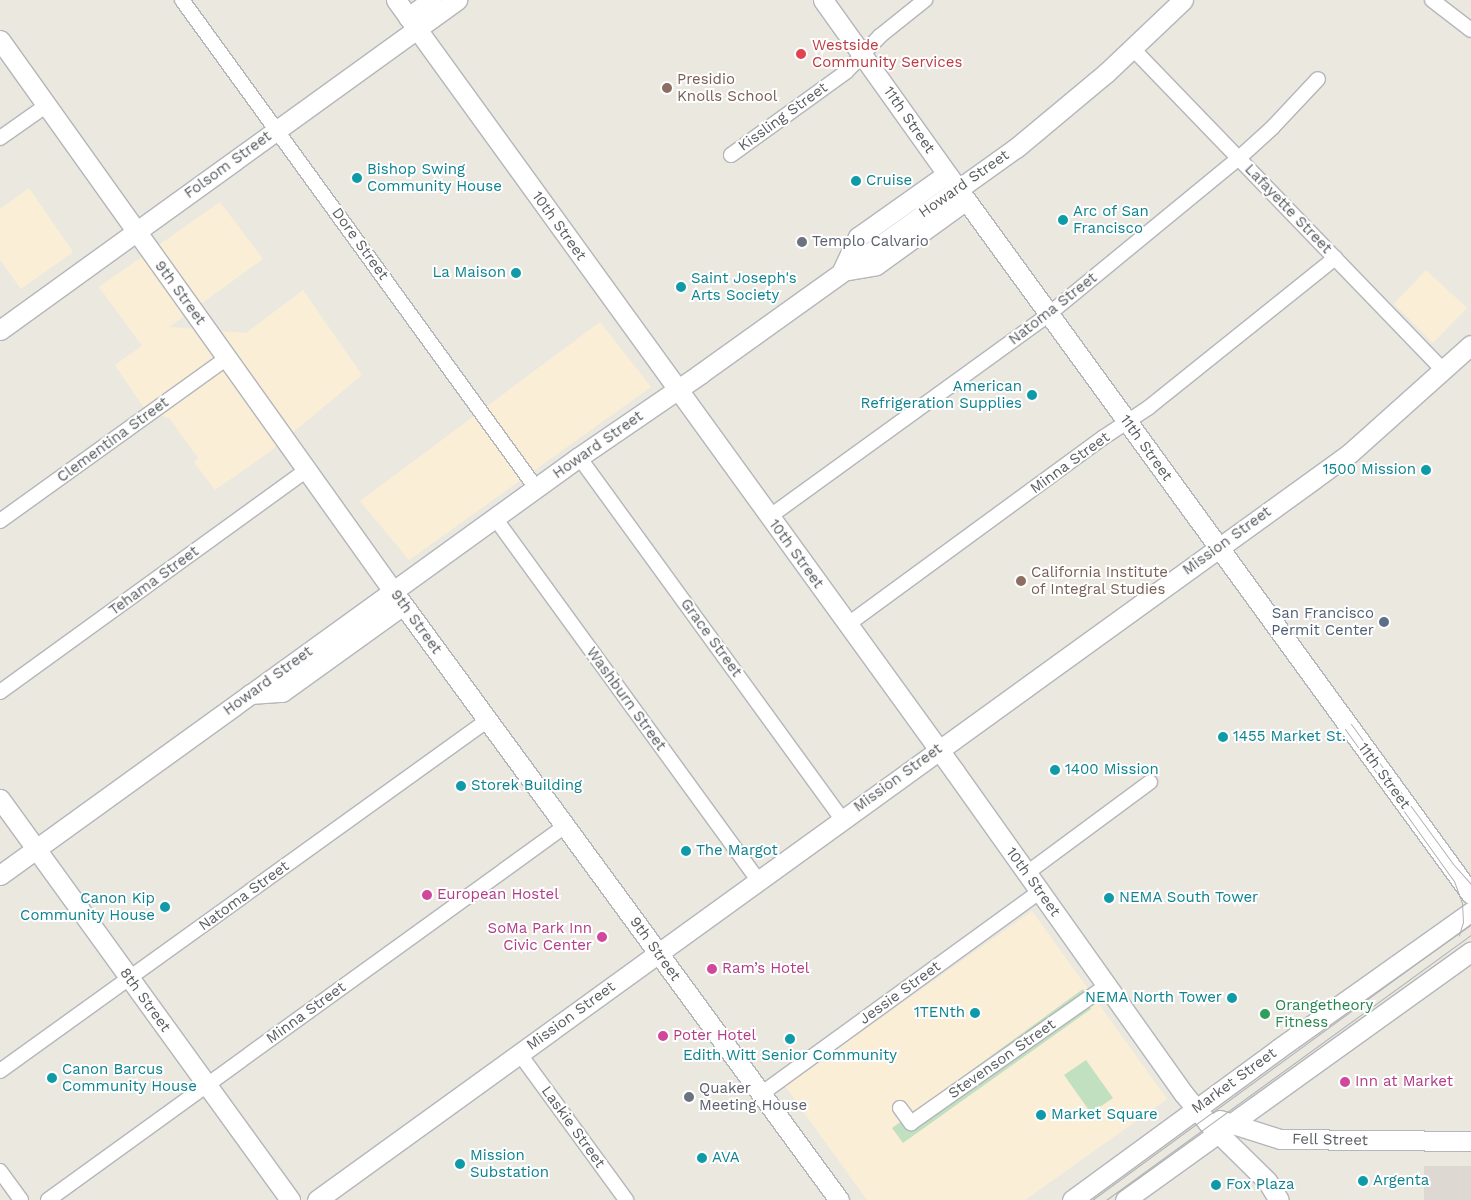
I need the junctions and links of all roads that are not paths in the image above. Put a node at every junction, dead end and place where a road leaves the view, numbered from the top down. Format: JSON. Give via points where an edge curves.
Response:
{"nodes":[{"id":1,"x":182,"y":0,"type":"edge"},
{"id":2,"x":396,"y":0,"type":"edge"},
{"id":3,"x":432,"y":0,"type":"edge"},
{"id":4,"x":456,"y":0,"type":"edge"},
{"id":5,"x":823,"y":0,"type":"edge"},
{"id":6,"x":925,"y":0,"type":"edge"},
{"id":7,"x":1183,"y":0,"type":"edge"},
{"id":8,"x":1432,"y":0,"type":"edge"},
{"id":9,"x":412,"y":23,"type":"junction"},
{"id":10,"x":1471,"y":30,"type":"edge"},
{"id":11,"x":0,"y":40,"type":"edge"},
{"id":12,"x":1133,"y":49,"type":"junction"},
{"id":13,"x":862,"y":54,"type":"junction"},
{"id":14,"x":1318,"y":79,"type":"dead end"},
{"id":15,"x":47,"y":105,"type":"junction"},
{"id":16,"x":277,"y":130,"type":"junction"},
{"id":17,"x":0,"y":138,"type":"edge"},
{"id":18,"x":731,"y":155,"type":"dead end"},
{"id":19,"x":1239,"y":158,"type":"junction"},
{"id":20,"x":957,"y":187,"type":"junction"},
{"id":21,"x":136,"y":232,"type":"junction"},
{"id":22,"x":1335,"y":258,"type":"junction"},
{"id":23,"x":1049,"y":314,"type":"junction"},
{"id":24,"x":0,"y":330,"type":"edge"},
{"id":25,"x":1471,"y":345,"type":"edge"},
{"id":26,"x":227,"y":358,"type":"junction"},
{"id":27,"x":1443,"y":370,"type":"junction"},
{"id":28,"x":677,"y":390,"type":"junction"},
{"id":29,"x":1128,"y":422,"type":"junction"},
{"id":30,"x":579,"y":457,"type":"junction"},
{"id":31,"x":307,"y":470,"type":"junction"},
{"id":32,"x":536,"y":488,"type":"junction"},
{"id":33,"x":769,"y":517,"type":"junction"},
{"id":34,"x":495,"y":518,"type":"junction"},
{"id":35,"x":0,"y":521,"type":"edge"},
{"id":36,"x":1219,"y":548,"type":"junction"},
{"id":37,"x":398,"y":598,"type":"junction"},
{"id":38,"x":847,"y":625,"type":"junction"},
{"id":39,"x":0,"y":692,"type":"edge"},
{"id":40,"x":488,"y":720,"type":"junction"},
{"id":41,"x":938,"y":749,"type":"junction"},
{"id":42,"x":1150,"y":782,"type":"dead end"},
{"id":43,"x":0,"y":800,"type":"edge"},
{"id":44,"x":842,"y":819,"type":"junction"},
{"id":45,"x":565,"y":826,"type":"junction"},
{"id":46,"x":36,"y":849,"type":"junction"},
{"id":47,"x":1027,"y":873,"type":"junction"},
{"id":48,"x":0,"y":875,"type":"edge"},
{"id":49,"x":758,"y":880,"type":"junction"},
{"id":50,"x":1040,"y":892,"type":"junction"},
{"id":51,"x":1471,"y":894,"type":"edge"},
{"id":52,"x":1471,"y":912,"type":"edge"},
{"id":53,"x":1471,"y":951,"type":"edge"},
{"id":54,"x":658,"y":953,"type":"junction"},
{"id":55,"x":129,"y":978,"type":"junction"},
{"id":56,"x":1107,"y":985,"type":"junction"},
{"id":57,"x":519,"y":1053,"type":"junction"},
{"id":58,"x":0,"y":1071,"type":"edge"},
{"id":59,"x":207,"y":1085,"type":"junction"},
{"id":60,"x":761,"y":1094,"type":"junction"},
{"id":61,"x":900,"y":1108,"type":"dead end"},
{"id":62,"x":1195,"y":1109,"type":"junction"},
{"id":63,"x":1223,"y":1128,"type":"junction"},
{"id":64,"x":1471,"y":1141,"type":"edge"},
{"id":65,"x":0,"y":1171,"type":"edge"},
{"id":66,"x":21,"y":1200,"type":"edge"},
{"id":67,"x":48,"y":1200,"type":"edge"},
{"id":68,"x":290,"y":1200,"type":"edge"},
{"id":69,"x":317,"y":1200,"type":"edge"},
{"id":70,"x":626,"y":1200,"type":"edge"},
{"id":71,"x":839,"y":1200,"type":"edge"},
{"id":72,"x":1072,"y":1200,"type":"edge"},
{"id":73,"x":1125,"y":1200,"type":"edge"},
{"id":74,"x":1279,"y":1200,"type":"edge"}],
"edges":[{"from":1,"to":16,"type":"street","name":"Dore Street"},
{"from":2,"to":9,"type":"main road","name":"10th Street"},
{"from":3,"to":9,"type":"main road"},
{"from":4,"to":9,"type":"main road","name":"Folsom Street"},
{"from":5,"to":13,"type":"main road","name":"11th Street"},
{"from":6,"to":13,"type":"street","name":"Kissling Street"},
{"from":7,"to":12,"type":"main road","name":"Howard Street"},
{"from":8,"to":10,"type":"street"},
{"from":9,"to":16,"type":"main road","name":"Folsom Street"},
{"from":9,"to":28,"type":"main road","name":"10th Street"},
{"from":11,"to":15,"type":"main road","name":"9th Street"},
{"from":12,"to":19,"type":"street","name":"Lafayette Street"},
{"from":12,"to":20,"type":"main road","name":"Howard Street","via":[[1046,125]]},
{"from":13,"to":18,"type":"street","name":"Kissling Street","via":[[846,72]]},
{"from":13,"to":20,"type":"main road","name":"11th Street"},
{"from":14,"to":19,"type":"street","name":"Natoma Street"},
{"from":15,"to":17,"type":"street"},
{"from":15,"to":21,"type":"main road","name":"9th Street"},
{"from":16,"to":21,"type":"main road","name":"Folsom Street"},
{"from":16,"to":32,"type":"street","name":"Dore Street"},
{"from":19,"to":22,"type":"street","name":"Lafayette Street"},
{"from":19,"to":23,"type":"street","name":"Natoma Street"},
{"from":20,"to":23,"type":"main road","name":"11th Street"},
{"from":20,"to":28,"type":"main road","name":"Howard Street"},
{"from":21,"to":24,"type":"main road","name":"Folsom Street"},
{"from":21,"to":26,"type":"main road","name":"9th Street"},
{"from":22,"to":27,"type":"street","name":"Lafayette Street"},
{"from":22,"to":29,"type":"street","name":"Minna Street"},
{"from":23,"to":29,"type":"main road","name":"11th Street"},
{"from":23,"to":33,"type":"street","name":"Natoma Street"},
{"from":25,"to":27,"type":"main road","name":"Mission Street"},
{"from":26,"to":31,"type":"main road","name":"9th Street"},
{"from":26,"to":35,"type":"street","name":"Clementina Street"},
{"from":27,"to":36,"type":"main road","name":"Mission Street","via":[[1350,453]]},
{"from":28,"to":30,"type":"main road","name":"Howard Street"},
{"from":28,"to":33,"type":"main road","name":"10th Street"},
{"from":29,"to":36,"type":"main road","name":"11th Street"},
{"from":29,"to":38,"type":"street","name":"Minna Street"},
{"from":30,"to":32,"type":"main road","name":"Howard Street"},
{"from":30,"to":44,"type":"street","name":"Grace Street"},
{"from":31,"to":37,"type":"main road","name":"9th Street"},
{"from":31,"to":39,"type":"street","name":"Tehama Street"},
{"from":32,"to":34,"type":"main road","name":"Howard Street"},
{"from":33,"to":38,"type":"main road","name":"10th Street"},
{"from":34,"to":37,"type":"main road","name":"Howard Street"},
{"from":34,"to":49,"type":"street","name":"Washburn Street"},
{"from":36,"to":41,"type":"main road","name":"Mission Street"},
{"from":36,"to":51,"type":"main road","name":"11th Street"},
{"from":37,"to":40,"type":"main road","name":"9th Street"},
{"from":37,"to":46,"type":"main road","name":"Howard Street","via":[[250,694]]},
{"from":38,"to":41,"type":"main road","name":"10th Street"},
{"from":40,"to":45,"type":"main road","name":"9th Street"},
{"from":40,"to":55,"type":"street","name":"Natoma Street"},
{"from":41,"to":44,"type":"main road","name":"Mission Street"},
{"from":41,"to":47,"type":"main road","name":"10th Street"},
{"from":42,"to":47,"type":"street"},
{"from":43,"to":46,"type":"main road","name":"8th Street"},
{"from":44,"to":49,"type":"main road","name":"Mission Street"},
{"from":45,"to":54,"type":"main road","name":"9th Street"},
{"from":45,"to":59,"type":"street","name":"Minna Street"},
{"from":46,"to":48,"type":"main road","name":"Howard Street"},
{"from":46,"to":55,"type":"main road","name":"8th Street"},
{"from":47,"to":50,"type":"main road","name":"10th Street"},
{"from":49,"to":54,"type":"main road","name":"Mission Street"},
{"from":50,"to":56,"type":"main road","name":"10th Street"},
{"from":50,"to":60,"type":"street","name":"Jessie Street"},
{"from":52,"to":62,"type":"main road","name":"Market Street"},
{"from":53,"to":63,"type":"main road","name":"Market Street"},
{"from":54,"to":57,"type":"main road","name":"Mission Street"},
{"from":54,"to":60,"type":"main road","name":"9th Street"},
{"from":55,"to":58,"type":"street","name":"Natoma Street"},
{"from":55,"to":59,"type":"main road","name":"8th Street"},
{"from":56,"to":61,"type":"street","name":"Stevenson Street","via":[[911,1123]]},
{"from":56,"to":62,"type":"main road","name":"10th Street"},
{"from":57,"to":69,"type":"main road","name":"Mission Street"},
{"from":57,"to":70,"type":"street","name":"Laskie Street"},
{"from":59,"to":67,"type":"street","name":"Minna Street"},
{"from":59,"to":68,"type":"main road","name":"8th Street"},
{"from":60,"to":71,"type":"main road","name":"9th Street"},
{"from":62,"to":63,"type":"main road","name":"10th Street"},
{"from":62,"to":72,"type":"main road","name":"Market Street"},
{"from":63,"to":64,"type":"main road","name":"Fell Street","via":[[1280,1139]]},
{"from":63,"to":73,"type":"main road","name":"Market Street"},
{"from":63,"to":74,"type":"main road","name":"10th Street"},
{"from":65,"to":66,"type":"street"}]}
